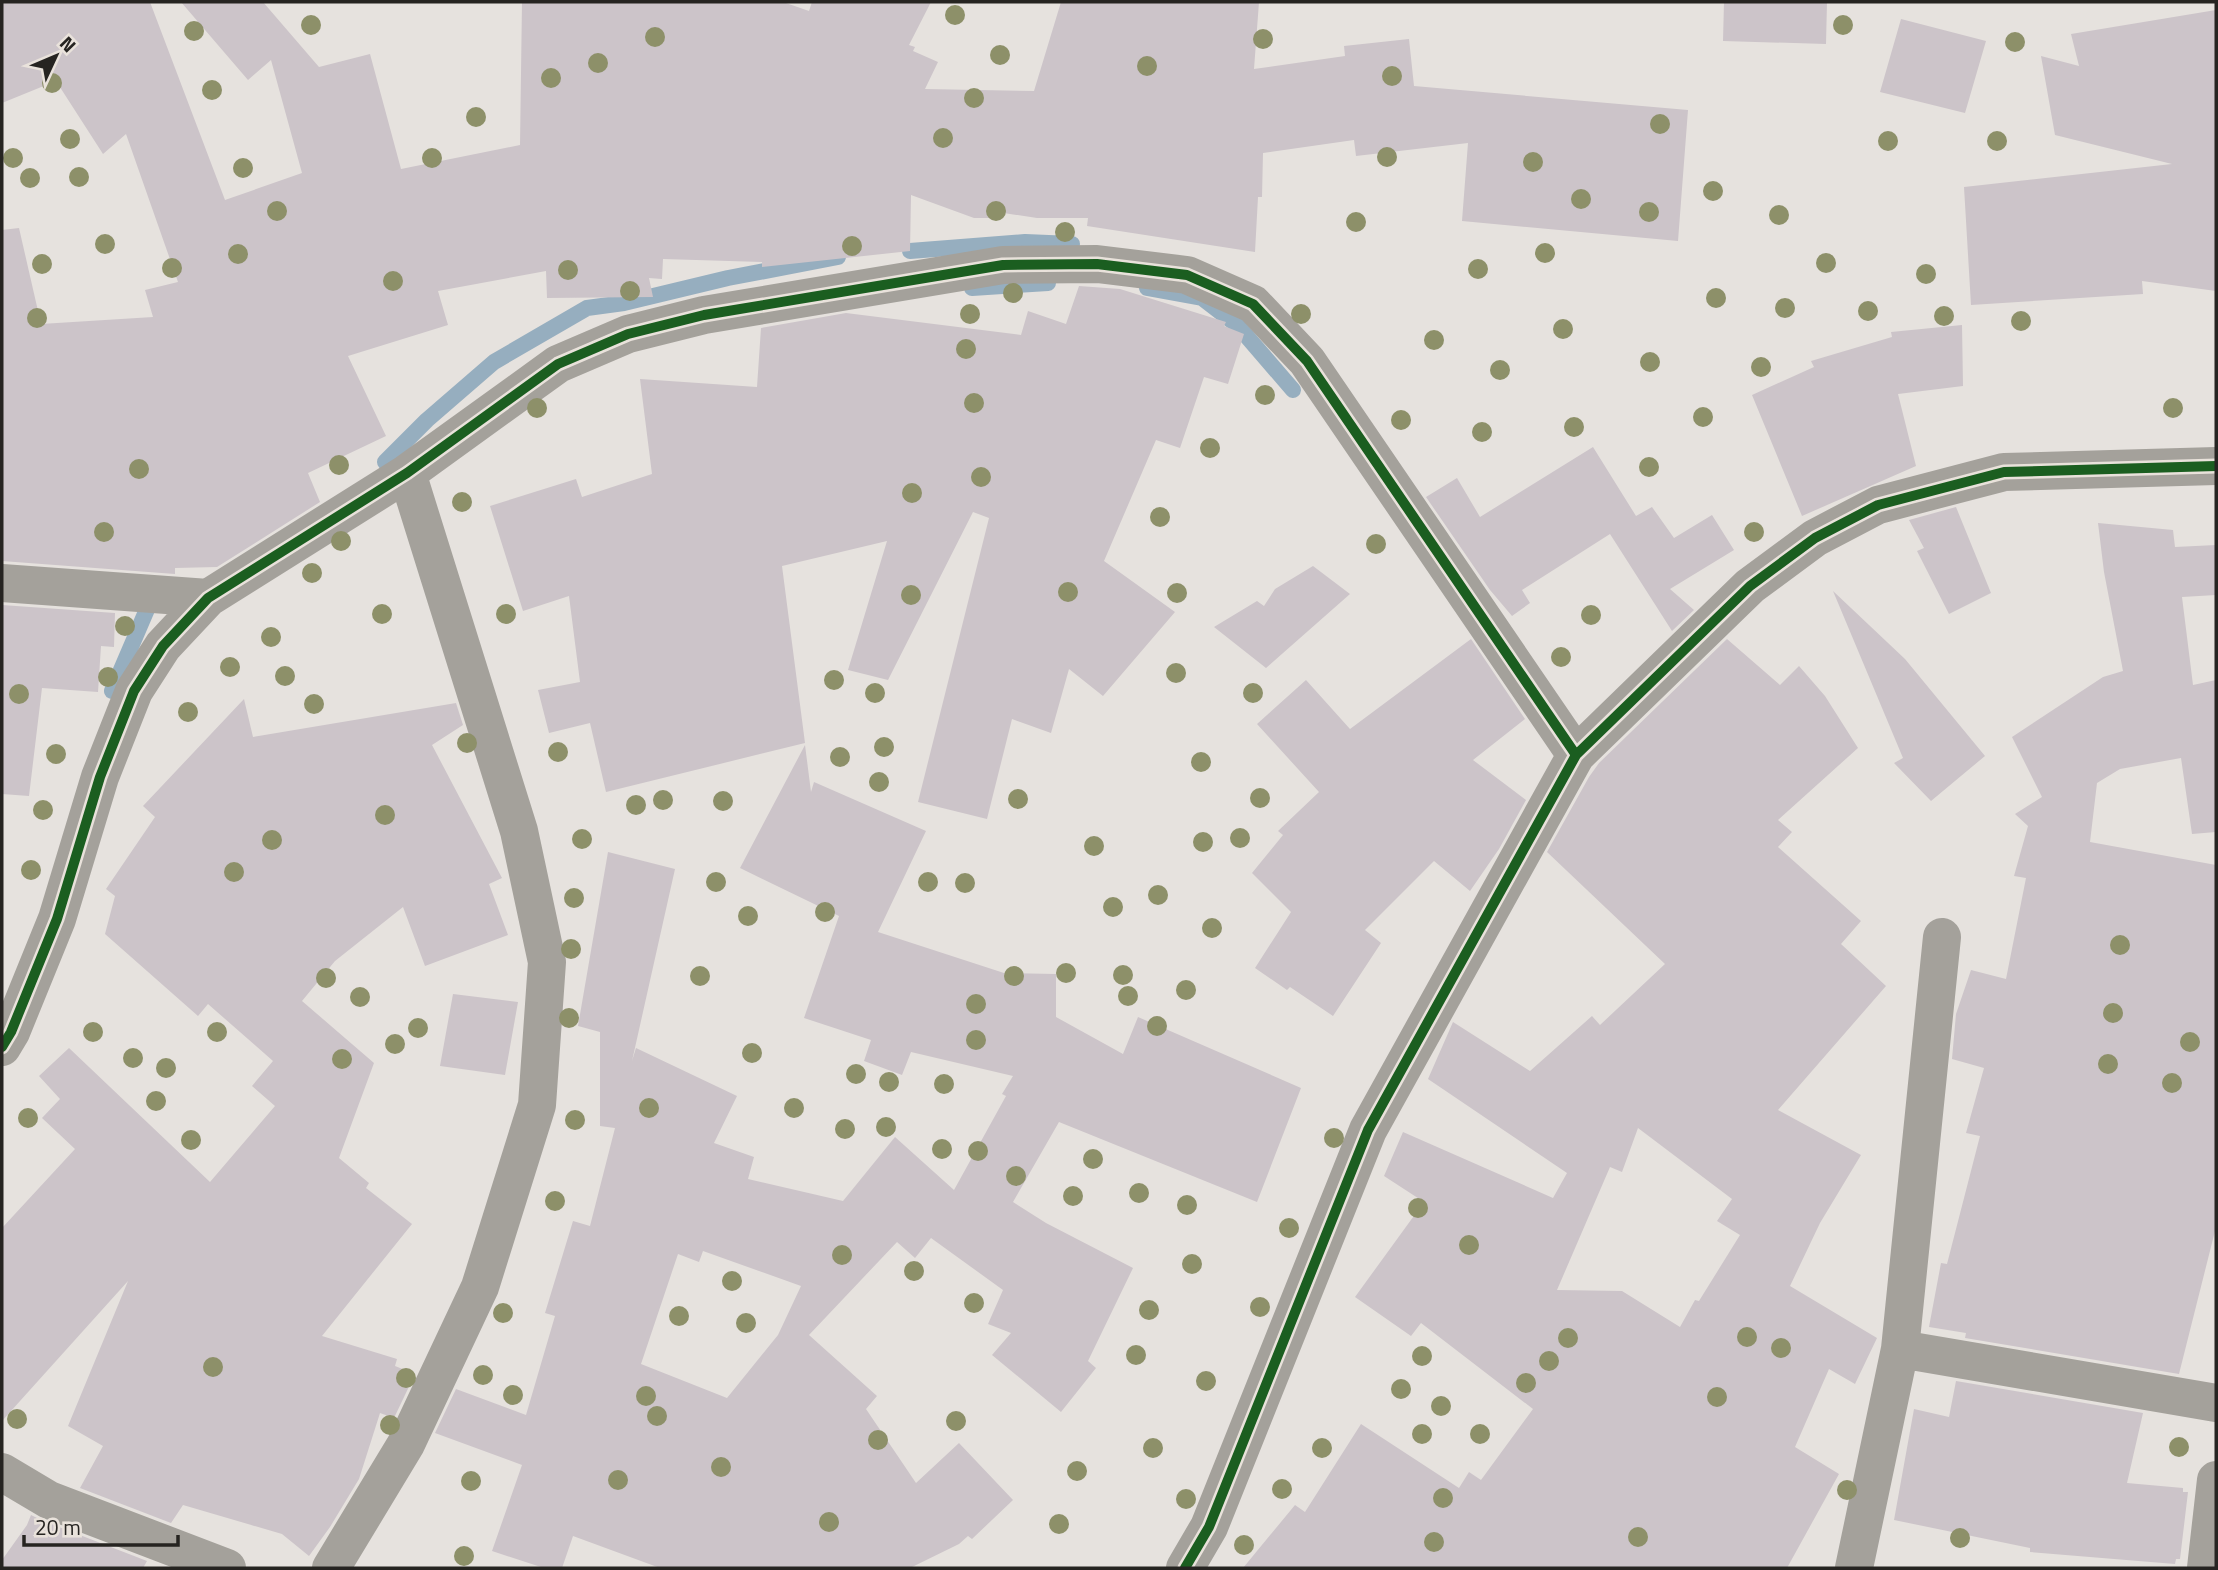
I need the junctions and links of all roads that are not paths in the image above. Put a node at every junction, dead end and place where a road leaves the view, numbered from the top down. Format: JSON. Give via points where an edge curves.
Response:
{"nodes":[{"id":1,"x":2216,"y":466,"type":"edge"},
{"id":2,"x":407,"y":473,"type":"junction"},
{"id":3,"x":2,"y":583,"type":"edge"},
{"id":4,"x":208,"y":598,"type":"junction"},
{"id":5,"x":1576,"y":755,"type":"junction"},
{"id":6,"x":1942,"y":937,"type":"dead end"},
{"id":7,"x":2,"y":1047,"type":"edge"},
{"id":8,"x":1899,"y":1349,"type":"junction"},
{"id":9,"x":2216,"y":1403,"type":"edge"},
{"id":10,"x":2,"y":1472,"type":"edge"},
{"id":11,"x":2216,"y":1480,"type":"edge"},
{"id":12,"x":227,"y":1568,"type":"edge"},
{"id":13,"x":331,"y":1568,"type":"edge"},
{"id":14,"x":1185,"y":1568,"type":"edge"},
{"id":15,"x":1854,"y":1568,"type":"edge"},
{"id":16,"x":2206,"y":1568,"type":"edge"}],
"edges":[{"from":1,"to":5,"type":"street","via":[[2004,472],[1878,505],[1815,538],[1750,586]]},
{"from":2,"to":4,"type":"street"},
{"from":2,"to":5,"type":"street","via":[[558,365],[628,334],[704,315],[1003,265],[1097,264],[1187,275],[1253,304],[1307,361]]},
{"from":2,"to":13,"type":"street","via":[[519,831],[547,962],[537,1105],[480,1287],[406,1444]]},
{"from":3,"to":4,"type":"street"},
{"from":4,"to":7,"type":"street","via":[[163,646],[134,691],[100,777],[57,919]]},
{"from":5,"to":14,"type":"street","via":[[1368,1130],[1209,1527]]},
{"from":6,"to":8,"type":"street"},
{"from":8,"to":9,"type":"street"},
{"from":8,"to":15,"type":"street"},
{"from":10,"to":12,"type":"street","via":[[49,1500]]},
{"from":11,"to":16,"type":"street"}]}
